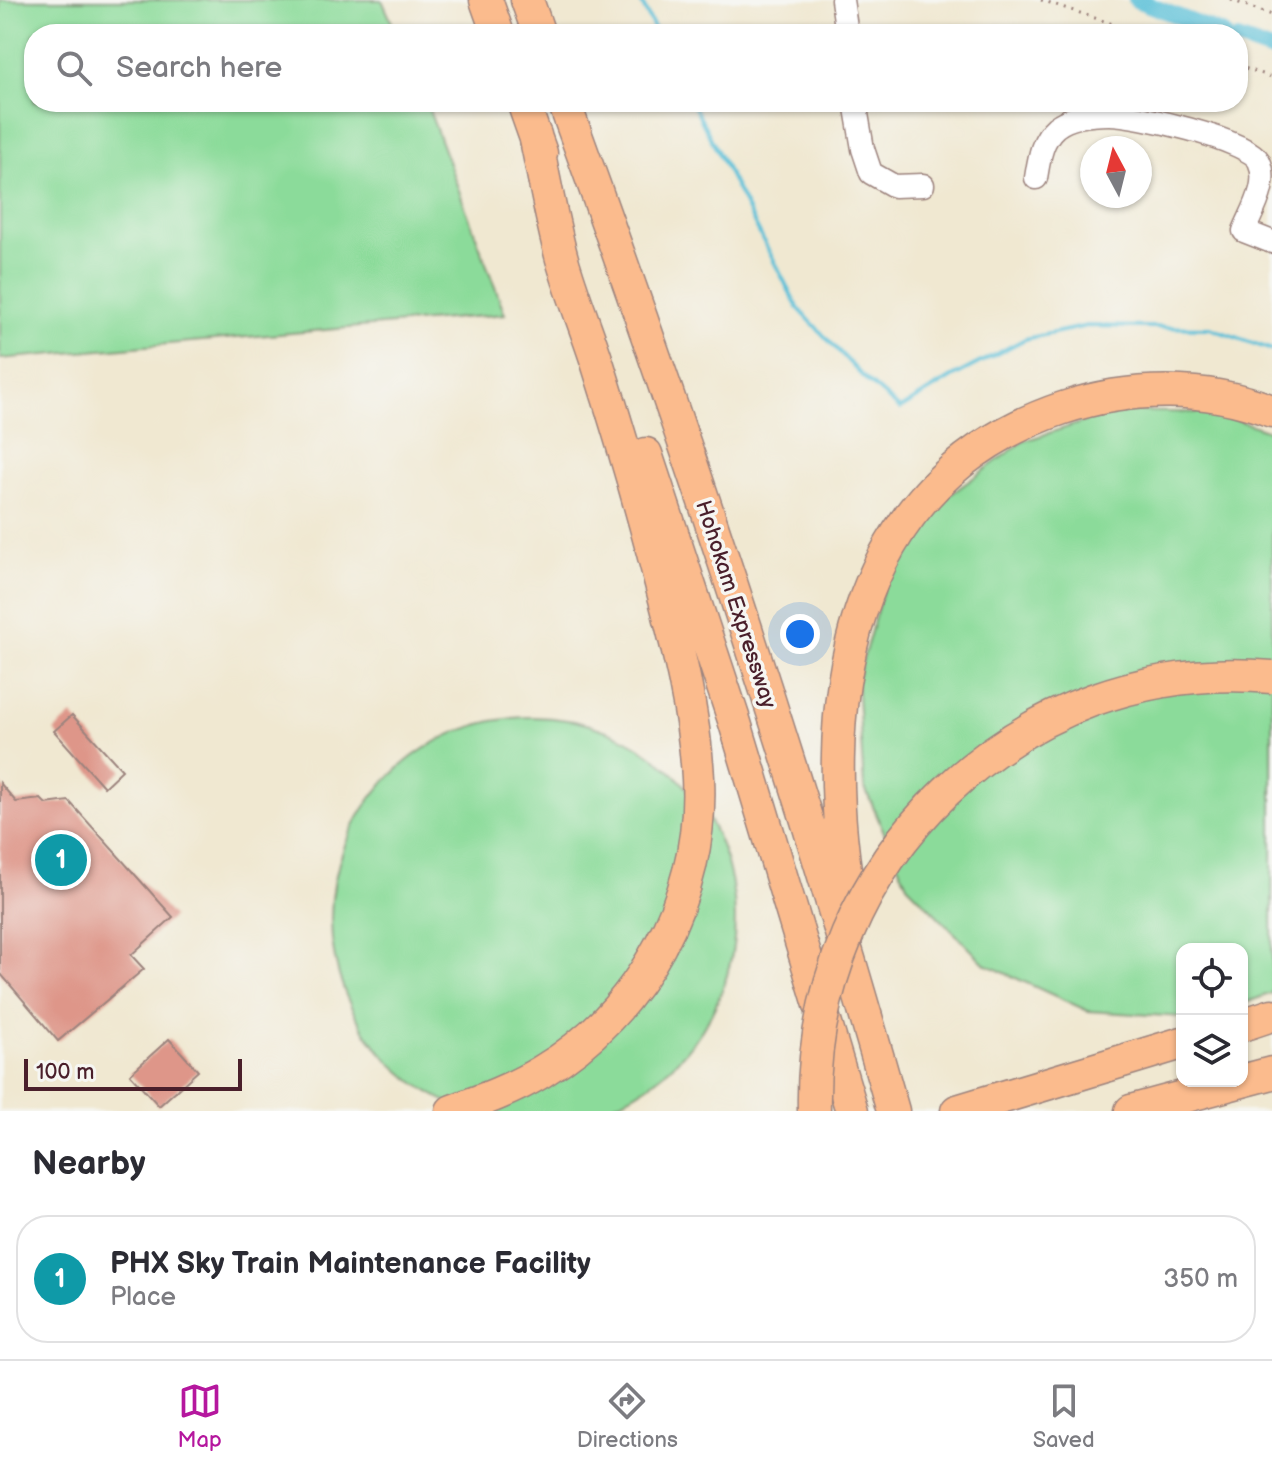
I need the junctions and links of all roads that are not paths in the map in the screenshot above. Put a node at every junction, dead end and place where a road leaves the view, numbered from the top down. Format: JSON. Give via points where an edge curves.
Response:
{"nodes":[{"id":1,"x":486,"y":0,"type":"edge"},
{"id":2,"x":527,"y":0,"type":"edge"},
{"id":3,"x":842,"y":0,"type":"edge"},
{"id":4,"x":494,"y":24,"type":"edge"},
{"id":5,"x":535,"y":24,"type":"edge"},
{"id":6,"x":846,"y":24,"type":"edge"},
{"id":7,"x":527,"y":112,"type":"edge"},
{"id":8,"x":568,"y":112,"type":"edge"},
{"id":9,"x":857,"y":112,"type":"edge"},
{"id":10,"x":535,"y":135,"type":"junction"},
{"id":11,"x":1036,"y":178,"type":"dead end"},
{"id":12,"x":1267,"y":182,"type":"edge"},
{"id":13,"x":923,"y":185,"type":"dead end"},
{"id":14,"x":1272,"y":242,"type":"edge"},
{"id":15,"x":1272,"y":411,"type":"edge"},
{"id":16,"x":1272,"y":677,"type":"edge"},
{"id":17,"x":1272,"y":1015,"type":"edge"},
{"id":18,"x":1248,"y":1023,"type":"edge"},
{"id":19,"x":1272,"y":1037,"type":"edge"},
{"id":20,"x":1248,"y":1043,"type":"edge"},
{"id":21,"x":1176,"y":1045,"type":"edge"},
{"id":22,"x":1176,"y":1063,"type":"edge"},
{"id":23,"x":881,"y":1068,"type":"junction"},
{"id":24,"x":1272,"y":1073,"type":"edge"},
{"id":25,"x":1248,"y":1079,"type":"edge"},
{"id":26,"x":1220,"y":1087,"type":"edge"},
{"id":27,"x":452,"y":1111,"type":"edge"},
{"id":28,"x":814,"y":1111,"type":"edge"},
{"id":29,"x":852,"y":1111,"type":"edge"},
{"id":30,"x":893,"y":1111,"type":"edge"},
{"id":31,"x":957,"y":1111,"type":"edge"},
{"id":32,"x":998,"y":1111,"type":"edge"},
{"id":33,"x":1131,"y":1111,"type":"edge"}],
"edges":[{"from":1,"to":4,"type":"highway"},
{"from":2,"to":5,"type":"highway"},
{"from":3,"to":6,"type":"street"},
{"from":7,"to":10,"type":"highway","name":"Hohokam Expressway"},
{"from":8,"to":23,"type":"highway","name":"Hohokam Expressway","via":[[735,595]]},
{"from":9,"to":13,"type":"street","via":[[871,173],[894,186]]},
{"from":10,"to":27,"type":"highway","via":[[562,259],[620,436],[681,666],[696,754],[696,833],[668,931],[615,1011],[541,1072]]},
{"from":10,"to":29,"type":"highway","name":"Hohokam Expressway","via":[[707,636]]},
{"from":11,"to":12,"type":"street","via":[[1041,148],[1054,129],[1076,117],[1112,114],[1240,145],[1252,152]]},
{"from":12,"to":14,"type":"street","via":[[1244,231]]},
{"from":15,"to":23,"type":"highway","via":[[1218,396],[1171,391],[1119,394],[1047,414],[1004,434],[951,471],[881,559],[850,646],[837,771],[843,864]]},
{"from":16,"to":28,"type":"highway","bridge":true,"via":[[1183,678],[1110,694],[1017,736],[950,787],[894,850],[844,939],[820,1020]]},
{"from":17,"to":18,"type":"highway"},
{"from":19,"to":20,"type":"highway"},
{"from":21,"to":31,"type":"highway"},
{"from":22,"to":32,"type":"highway"},
{"from":23,"to":30,"type":"highway","name":"Hohokam Expressway"},
{"from":24,"to":25,"type":"highway"},
{"from":26,"to":33,"type":"highway"}]}
